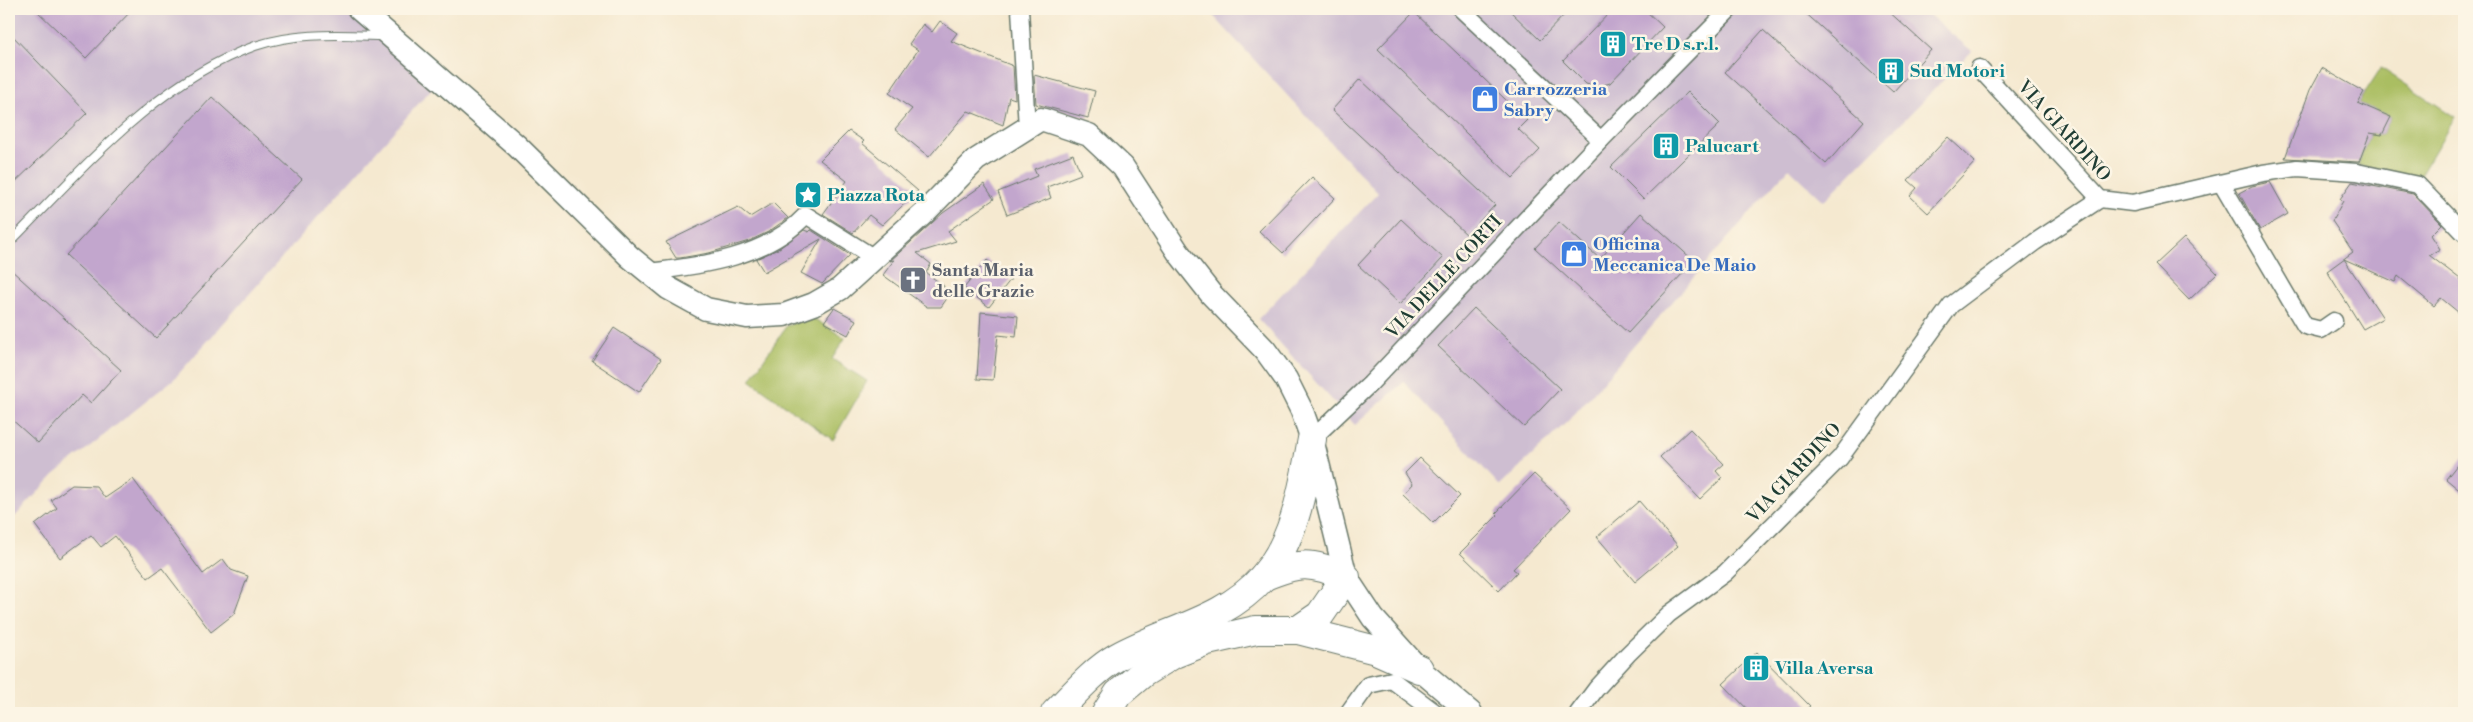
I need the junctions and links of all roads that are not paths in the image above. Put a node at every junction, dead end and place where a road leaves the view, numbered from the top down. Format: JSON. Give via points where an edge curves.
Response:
{"nodes":[{"id":1,"x":359,"y":9,"type":"edge"},
{"id":2,"x":1020,"y":9,"type":"edge"},
{"id":3,"x":1461,"y":9,"type":"edge"},
{"id":4,"x":1730,"y":9,"type":"edge"},
{"id":5,"x":392,"y":36,"type":"junction"},
{"id":6,"x":1979,"y":68,"type":"dead end"},
{"id":7,"x":1027,"y":128,"type":"junction"},
{"id":8,"x":1601,"y":140,"type":"junction"},
{"id":9,"x":2221,"y":183,"type":"junction"},
{"id":10,"x":2100,"y":199,"type":"junction"},
{"id":11,"x":2464,"y":233,"type":"edge"},
{"id":12,"x":9,"y":243,"type":"edge"},
{"id":13,"x":876,"y":258,"type":"junction"},
{"id":14,"x":648,"y":272,"type":"junction"},
{"id":15,"x":2334,"y":321,"type":"dead end"},
{"id":16,"x":1312,"y":439,"type":"junction"},
{"id":17,"x":1263,"y":577,"type":"junction"},
{"id":18,"x":1346,"y":577,"type":"junction"},
{"id":19,"x":1298,"y":630,"type":"junction"},
{"id":20,"x":1419,"y":670,"type":"junction"},
{"id":21,"x":1055,"y":713,"type":"edge"},
{"id":22,"x":1106,"y":713,"type":"edge"},
{"id":23,"x":1348,"y":713,"type":"edge"},
{"id":24,"x":1436,"y":713,"type":"edge"},
{"id":25,"x":1471,"y":713,"type":"edge"},
{"id":26,"x":1578,"y":713,"type":"edge"}],
"edges":[{"from":1,"to":5,"type":"street"},
{"from":2,"to":7,"type":"street"},
{"from":3,"to":8,"type":"street"},
{"from":4,"to":8,"type":"street","name":"VIA DELLE CORTI"},
{"from":5,"to":12,"type":"lane","via":[[315,35],[256,46],[203,70],[150,105]]},
{"from":5,"to":14,"type":"street","via":[[517,146]]},
{"from":6,"to":10,"type":"street","name":"VIA GIARDINO"},
{"from":7,"to":13,"type":"street","via":[[976,160]]},
{"from":7,"to":16,"type":"street","via":[[1041,119],[1089,135],[1123,167],[1178,252],[1286,378]]},
{"from":8,"to":16,"type":"street","name":"VIA DELLE CORTI","via":[[1370,384]]},
{"from":9,"to":10,"type":"street","name":"VIA GIARDINO","via":[[2133,203]]},
{"from":9,"to":11,"type":"street","name":"VIA GIARDINO","via":[[2297,168],[2357,172],[2418,185]]},
{"from":9,"to":15,"type":"street","via":[[2305,326],[2322,330]]},
{"from":10,"to":26,"type":"street","name":"VIA GIARDINO","via":[[2035,242],[1951,305],[1840,458],[1725,573],[1669,614],[1628,654]]},
{"from":13,"to":14,"type":"street","via":[[806,215],[773,242],[744,253],[687,268]]},
{"from":13,"to":14,"type":"street","via":[[840,289],[814,304],[784,315],[747,317],[706,309],[668,288]]},
{"from":16,"to":17,"type":"highway","via":[[1299,505],[1284,544]]},
{"from":16,"to":18,"type":"street"},
{"from":17,"to":18,"type":"highway","via":[[1306,563]]},
{"from":17,"to":21,"type":"highway","via":[[1216,613],[1115,658]]},
{"from":18,"to":19,"type":"highway","via":[[1320,615]]},
{"from":18,"to":20,"type":"street","via":[[1373,618]]},
{"from":19,"to":20,"type":"highway","via":[[1376,650]]},
{"from":19,"to":22,"type":"highway","via":[[1256,630],[1207,641],[1174,654],[1143,673],[1118,694]]},
{"from":20,"to":25,"type":"street"},
{"from":23,"to":24,"type":"street","via":[[1368,685],[1392,680]]}]}
